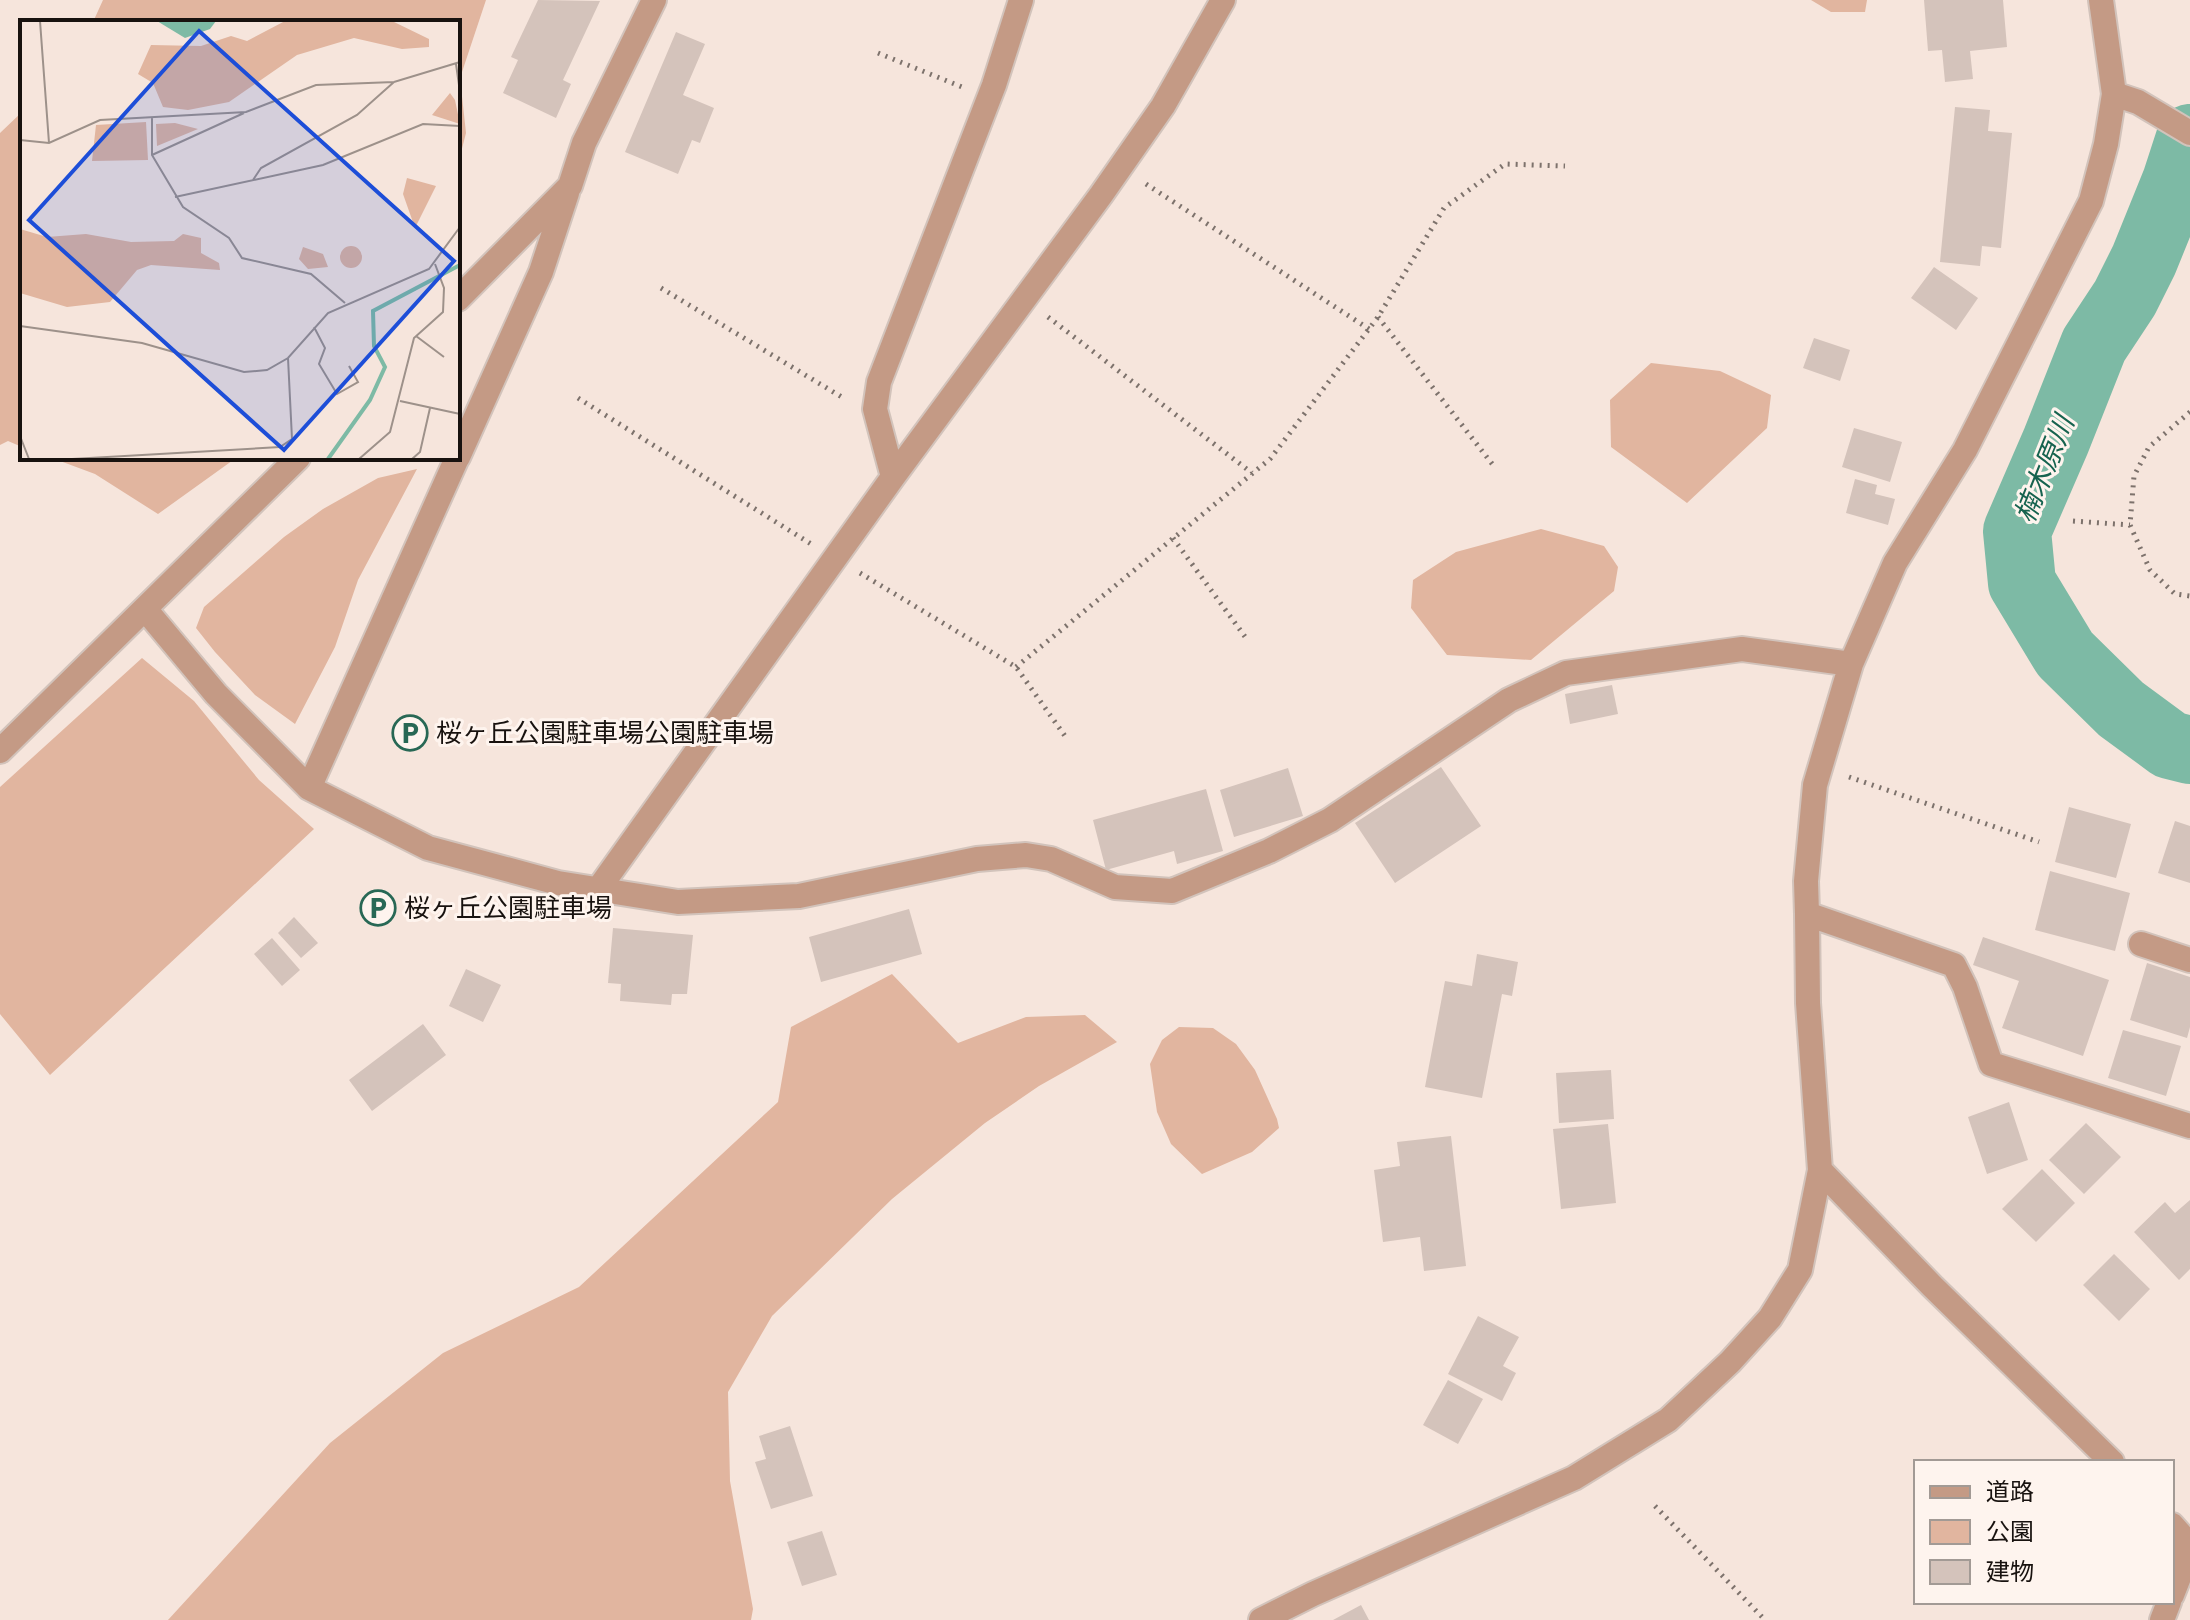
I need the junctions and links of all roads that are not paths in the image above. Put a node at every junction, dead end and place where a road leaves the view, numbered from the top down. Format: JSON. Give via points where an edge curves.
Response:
{"nodes":[{"id":1,"x":654,"y":0,"type":"edge"},
{"id":2,"x":1021,"y":0,"type":"edge"},
{"id":3,"x":1223,"y":0,"type":"edge"},
{"id":4,"x":2101,"y":0,"type":"edge"},
{"id":5,"x":2114,"y":94,"type":"junction"},
{"id":6,"x":2190,"y":133,"type":"edge"},
{"id":7,"x":570,"y":186,"type":"junction"},
{"id":8,"x":460,"y":297,"type":"edge"},
{"id":9,"x":460,"y":453,"type":"edge"},
{"id":10,"x":296,"y":460,"type":"edge"},
{"id":11,"x":457,"y":460,"type":"edge"},
{"id":12,"x":893,"y":477,"type":"junction"},
{"id":13,"x":145,"y":609,"type":"junction"},
{"id":14,"x":1851,"y":664,"type":"junction"},
{"id":15,"x":0,"y":751,"type":"edge"},
{"id":16,"x":309,"y":788,"type":"junction"},
{"id":17,"x":597,"y":891,"type":"junction"},
{"id":18,"x":1807,"y":914,"type":"junction"},
{"id":19,"x":2141,"y":944,"type":"dead end"},
{"id":20,"x":2190,"y":960,"type":"edge"},
{"id":21,"x":2190,"y":1126,"type":"edge"},
{"id":22,"x":1820,"y":1170,"type":"junction"},
{"id":23,"x":2110,"y":1460,"type":"edge"},
{"id":24,"x":2174,"y":1527,"type":"edge"},
{"id":25,"x":2174,"y":1590,"type":"edge"},
{"id":26,"x":1261,"y":1620,"type":"edge"}],
"edges":[{"from":1,"to":7,"type":"street","via":[[584,143]]},
{"from":2,"to":12,"type":"street","via":[[994,85],[879,382],[875,409]]},
{"from":3,"to":12,"type":"street","via":[[1163,106]]},
{"from":4,"to":5,"type":"street"},
{"from":5,"to":6,"type":"street"},
{"from":5,"to":14,"type":"street","via":[[2091,201],[1965,450],[1895,563]]},
{"from":7,"to":8,"type":"street"},
{"from":7,"to":9,"type":"street","via":[[541,272]]},
{"from":10,"to":13,"type":"street"},
{"from":11,"to":16,"type":"street"},
{"from":12,"to":17,"type":"street"},
{"from":13,"to":15,"type":"street"},
{"from":13,"to":16,"type":"street","via":[[216,694]]},
{"from":14,"to":17,"type":"street","via":[[1742,649],[1566,673],[1509,700],[1330,820],[1172,891],[1115,887],[1051,859],[1026,855],[977,859],[799,896],[678,902]]},
{"from":14,"to":18,"type":"street","via":[[1815,785]]},
{"from":16,"to":17,"type":"street","via":[[428,848]]},
{"from":18,"to":21,"type":"street","via":[[1954,965],[1991,1064]]},
{"from":18,"to":22,"type":"street"},
{"from":19,"to":20,"type":"street"},
{"from":22,"to":23,"type":"street"},
{"from":22,"to":26,"type":"street","via":[[1800,1270],[1770,1318],[1668,1420],[1574,1478]]},
{"from":24,"to":25,"type":"street","via":[[2180,1534],[2181,1572]]}]}
